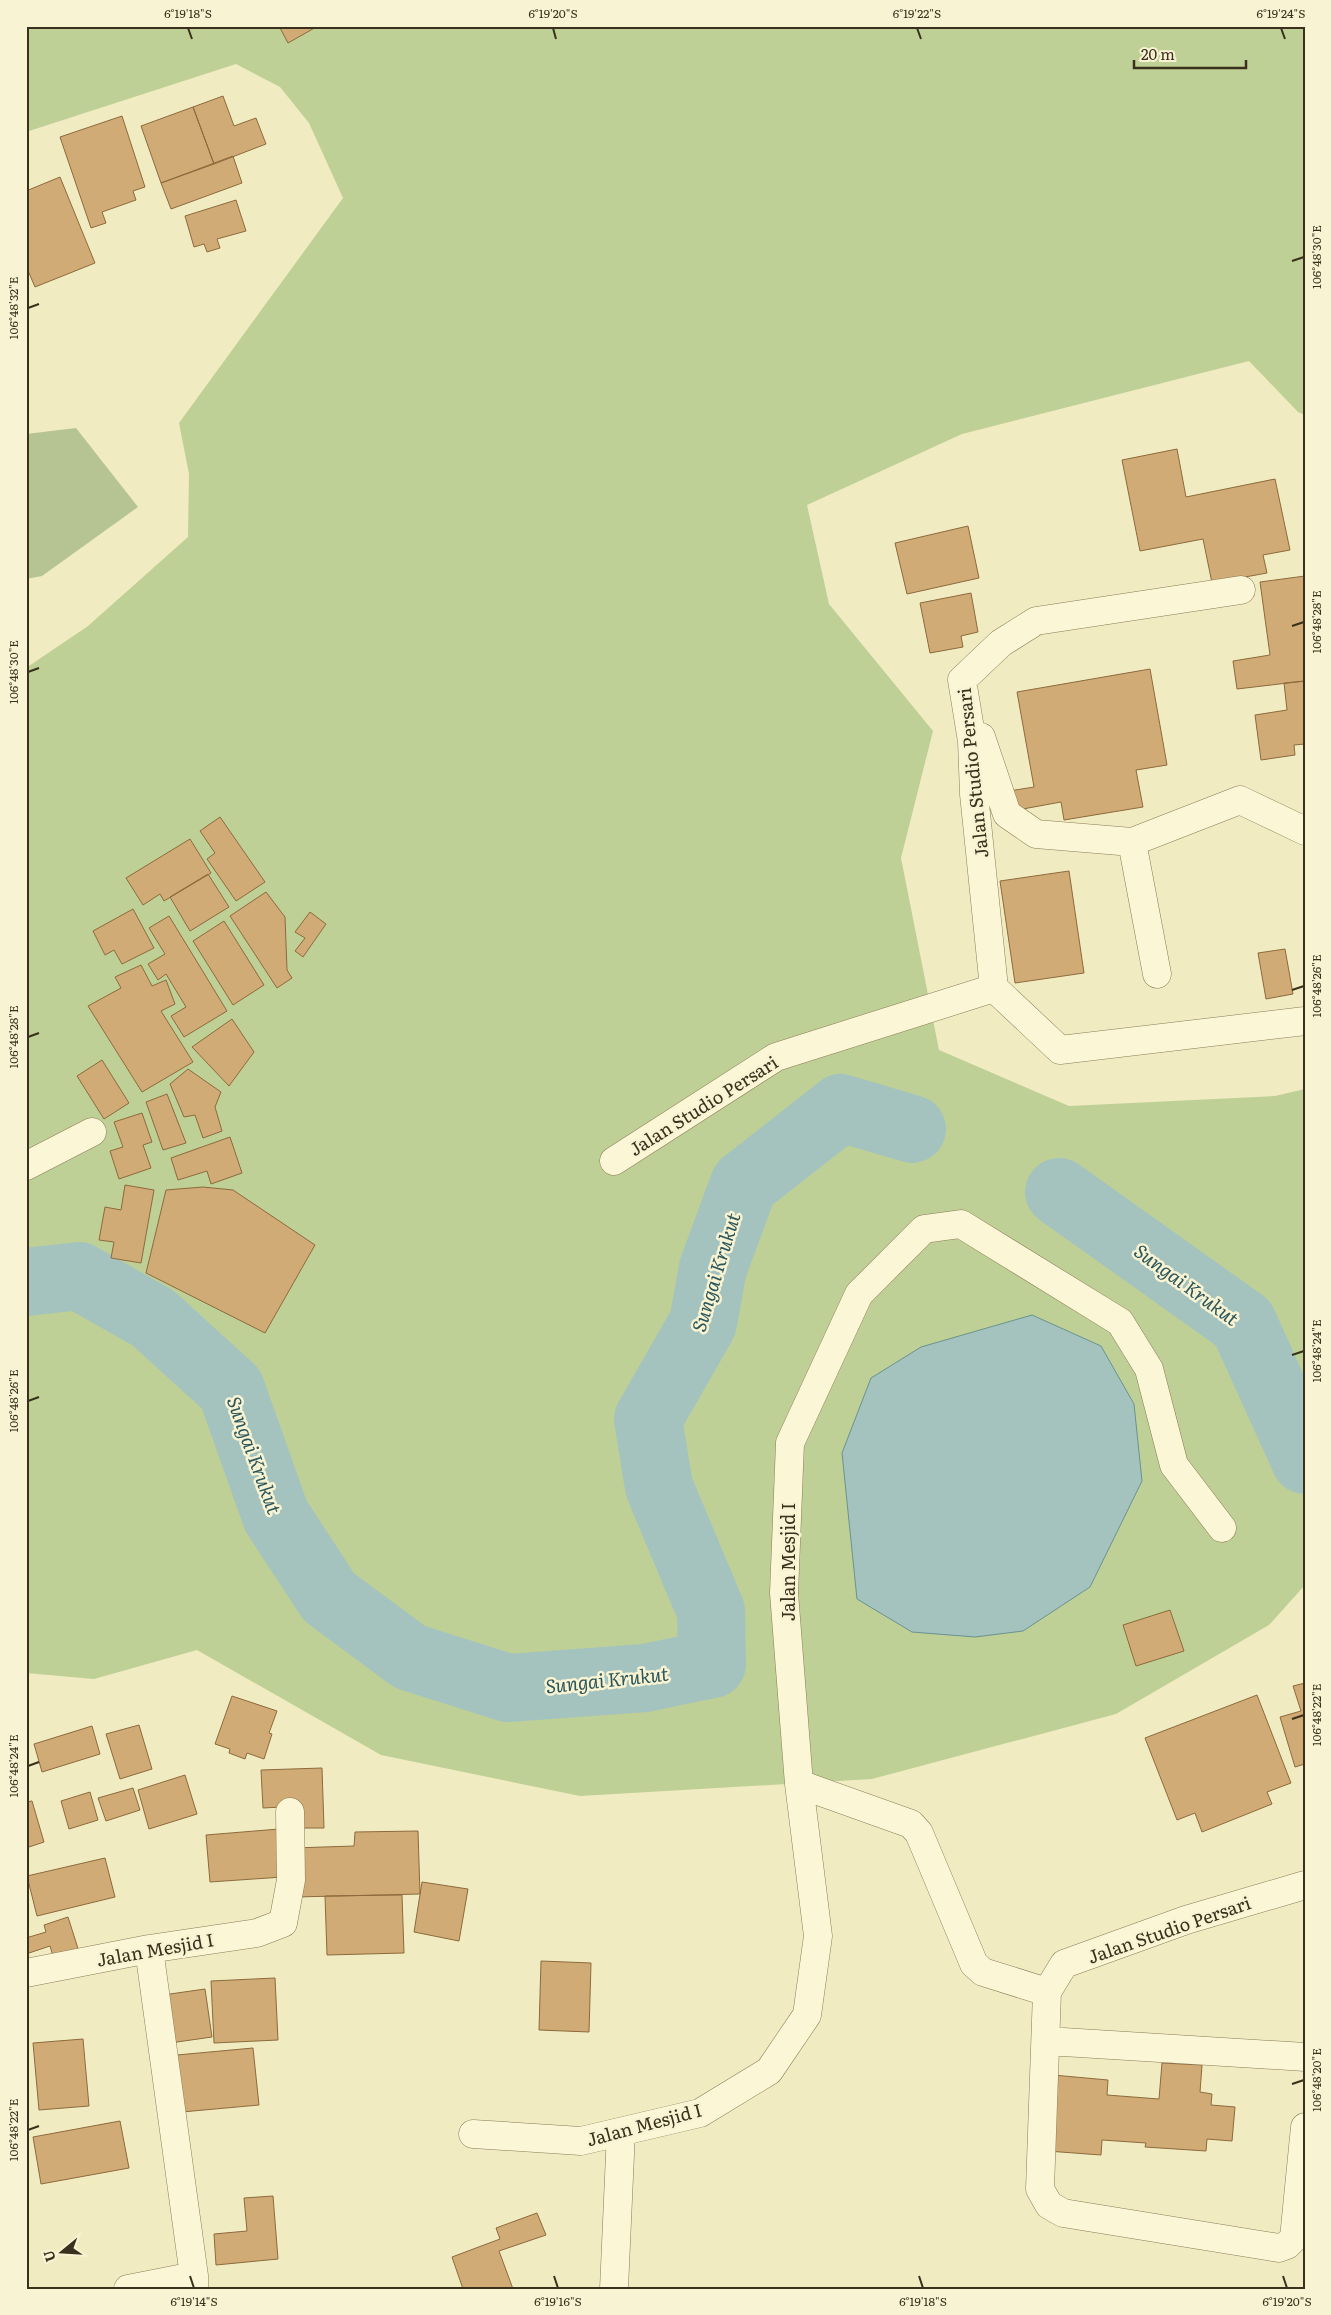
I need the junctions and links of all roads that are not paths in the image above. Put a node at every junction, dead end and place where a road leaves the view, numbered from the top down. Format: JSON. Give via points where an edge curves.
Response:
{"nodes":[{"id":1,"x":1241,"y":590,"type":"dead end"},
{"id":2,"x":962,"y":680,"type":"junction"},
{"id":3,"x":1304,"y":833,"type":"edge"},
{"id":4,"x":1132,"y":842,"type":"junction"},
{"id":5,"x":1157,"y":974,"type":"dead end"},
{"id":6,"x":994,"y":988,"type":"junction"},
{"id":7,"x":1305,"y":1021,"type":"edge"},
{"id":8,"x":92,"y":1132,"type":"dead end"},
{"id":9,"x":614,"y":1161,"type":"dead end"},
{"id":10,"x":26,"y":1166,"type":"edge"},
{"id":11,"x":1222,"y":1528,"type":"dead end"},
{"id":12,"x":799,"y":1784,"type":"junction"},
{"id":13,"x":290,"y":1812,"type":"dead end"},
{"id":14,"x":1305,"y":1885,"type":"edge"},
{"id":15,"x":149,"y":1949,"type":"junction"},
{"id":16,"x":26,"y":1973,"type":"edge"},
{"id":17,"x":1047,"y":1992,"type":"junction"},
{"id":18,"x":1047,"y":2041,"type":"junction"},
{"id":19,"x":1305,"y":2057,"type":"edge"},
{"id":20,"x":1305,"y":2127,"type":"edge"},
{"id":21,"x":621,"y":2132,"type":"junction"},
{"id":22,"x":473,"y":2134,"type":"dead end"},
{"id":23,"x":194,"y":2282,"type":"edge"},
{"id":24,"x":128,"y":2289,"type":"edge"},
{"id":25,"x":614,"y":2289,"type":"edge"}],
"edges":[{"from":1,"to":2,"type":"street","name":"Jalan Studio Persari","via":[[1036,621],[1001,643]]},
{"from":2,"to":4,"type":"street","via":[[1007,814],[1036,834]]},
{"from":2,"to":6,"type":"street","name":"Jalan Studio Persari","via":[[972,741],[974,794]]},
{"from":3,"to":4,"type":"street","via":[[1240,800]]},
{"from":4,"to":5,"type":"street"},
{"from":6,"to":7,"type":"street","via":[[1060,1050]]},
{"from":6,"to":9,"type":"street","name":"Jalan Studio Persari","via":[[776,1057]]},
{"from":8,"to":10,"type":"street"},
{"from":11,"to":12,"type":"street","name":"Jalan Mesjid I","via":[[1174,1465],[1150,1369],[1120,1322],[961,1224],[924,1229],[859,1294],[790,1443],[784,1593]]},
{"from":12,"to":17,"type":"street","via":[[911,1824],[919,1833],[974,1964],[984,1972]]},
{"from":12,"to":21,"type":"street","name":"Jalan Mesjid I","via":[[818,1936],[807,2015],[769,2071],[700,2113]]},
{"from":13,"to":15,"type":"street","name":"Jalan Mesjid I","via":[[291,1880],[283,1922],[257,1933]]},
{"from":14,"to":17,"type":"street","name":"Jalan Studio Persari","via":[[1186,1920],[1064,1964]]},
{"from":15,"to":16,"type":"street","name":"Jalan Mesjid I"},
{"from":15,"to":23,"type":"street"},
{"from":17,"to":18,"type":"street"},
{"from":18,"to":19,"type":"street"},
{"from":18,"to":20,"type":"street","via":[[1040,2189],[1049,2205],[1063,2213],[1279,2248],[1294,2238]]},
{"from":21,"to":22,"type":"street","name":"Jalan Mesjid I","via":[[581,2141]]},
{"from":21,"to":25,"type":"street"},
{"from":23,"to":24,"type":"street"}]}
